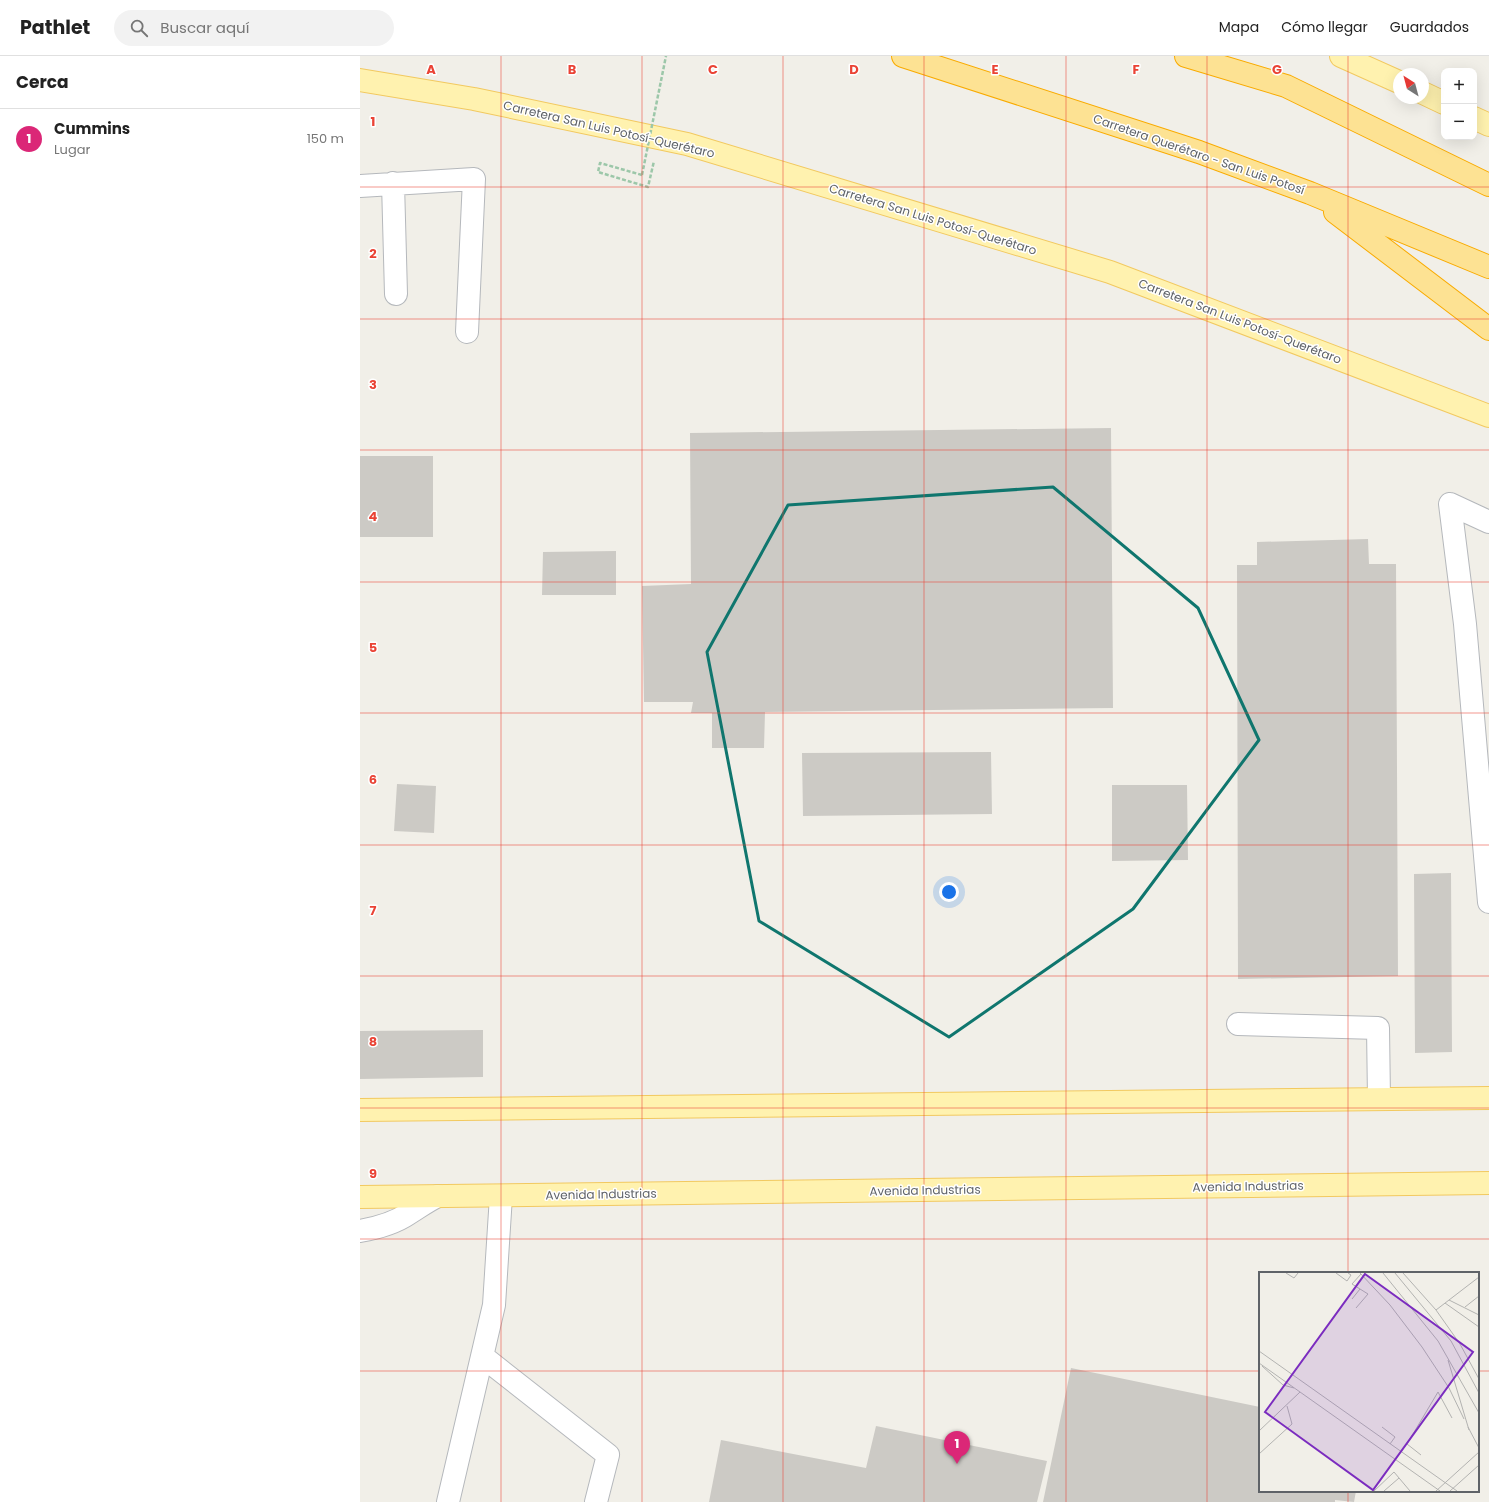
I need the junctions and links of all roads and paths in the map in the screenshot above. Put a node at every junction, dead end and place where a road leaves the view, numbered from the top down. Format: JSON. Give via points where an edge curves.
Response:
{"nodes":[{"id":1,"x":666,"y":56,"type":"edge"},
{"id":2,"x":903,"y":56,"type":"edge"},
{"id":3,"x":1186,"y":56,"type":"edge"},
{"id":4,"x":1341,"y":56,"type":"edge"},
{"id":5,"x":1393,"y":79,"type":"edge"},
{"id":6,"x":360,"y":80,"type":"edge"},
{"id":7,"x":1429,"y":96,"type":"edge"},
{"id":8,"x":1441,"y":102,"type":"edge"},
{"id":9,"x":1477,"y":119,"type":"edge"},
{"id":10,"x":1489,"y":125,"type":"edge"},
{"id":11,"x":393,"y":184,"type":"junction"},
{"id":12,"x":1489,"y":185,"type":"edge"},
{"id":13,"x":360,"y":186,"type":"edge"},
{"id":14,"x":648,"y":187,"type":"dead end"},
{"id":15,"x":1310,"y":193,"type":"junction"},
{"id":16,"x":1489,"y":267,"type":"edge"},
{"id":17,"x":396,"y":294,"type":"dead end"},
{"id":18,"x":1489,"y":329,"type":"edge"},
{"id":19,"x":467,"y":332,"type":"dead end"},
{"id":20,"x":1489,"y":416,"type":"edge"},
{"id":21,"x":1489,"y":522,"type":"edge"},
{"id":22,"x":1489,"y":902,"type":"edge"},
{"id":23,"x":1238,"y":1024,"type":"dead end"},
{"id":24,"x":1489,"y":1098,"type":"edge"},
{"id":25,"x":1379,"y":1099,"type":"junction"},
{"id":26,"x":360,"y":1110,"type":"edge"},
{"id":27,"x":1489,"y":1183,"type":"edge"},
{"id":28,"x":438,"y":1196,"type":"junction"},
{"id":29,"x":501,"y":1196,"type":"junction"},
{"id":30,"x":360,"y":1197,"type":"edge"},
{"id":31,"x":360,"y":1231,"type":"edge"},
{"id":32,"x":482,"y":1356,"type":"junction"},
{"id":33,"x":448,"y":1502,"type":"edge"},
{"id":34,"x":596,"y":1502,"type":"edge"}],
"edges":[{"from":1,"to":14,"type":"path","bridge":true,"via":[[642,175],[600,163],[598,172]]},
{"from":2,"to":15,"type":"highway","name":"Carretera Querétaro - San Luis Potosí","via":[[1200,152]]},
{"from":3,"to":12,"type":"highway","via":[[1286,86]]},
{"from":4,"to":5,"type":"main road"},
{"from":6,"to":20,"type":"main road","name":"Carretera San Luis Potosí-Querétaro","via":[[474,99],[687,144],[1110,272]]},
{"from":7,"to":8,"type":"main road"},
{"from":9,"to":10,"type":"main road"},
{"from":11,"to":13,"type":"lane"},
{"from":11,"to":17,"type":"lane"},
{"from":11,"to":19,"type":"lane","via":[[474,179]]},
{"from":15,"to":16,"type":"highway","name":"Carretera Querétaro - San Luis Potosí"},
{"from":15,"to":18,"type":"highway"},
{"from":21,"to":22,"type":"lane","via":[[1450,504],[1465,624]]},
{"from":23,"to":25,"type":"lane","via":[[1378,1028]]},
{"from":24,"to":25,"type":"main road"},
{"from":25,"to":26,"type":"main road"},
{"from":27,"to":29,"type":"main road","name":"Avenida Industrias"},
{"from":28,"to":29,"type":"main road","name":"Avenida Industrias"},
{"from":28,"to":30,"type":"main road","name":"Avenida Industrias"},
{"from":28,"to":31,"type":"lane","via":[[383,1226]]},
{"from":29,"to":32,"type":"lane","via":[[494,1305]]},
{"from":32,"to":33,"type":"lane"},
{"from":32,"to":34,"type":"lane","via":[[608,1455]]}]}
